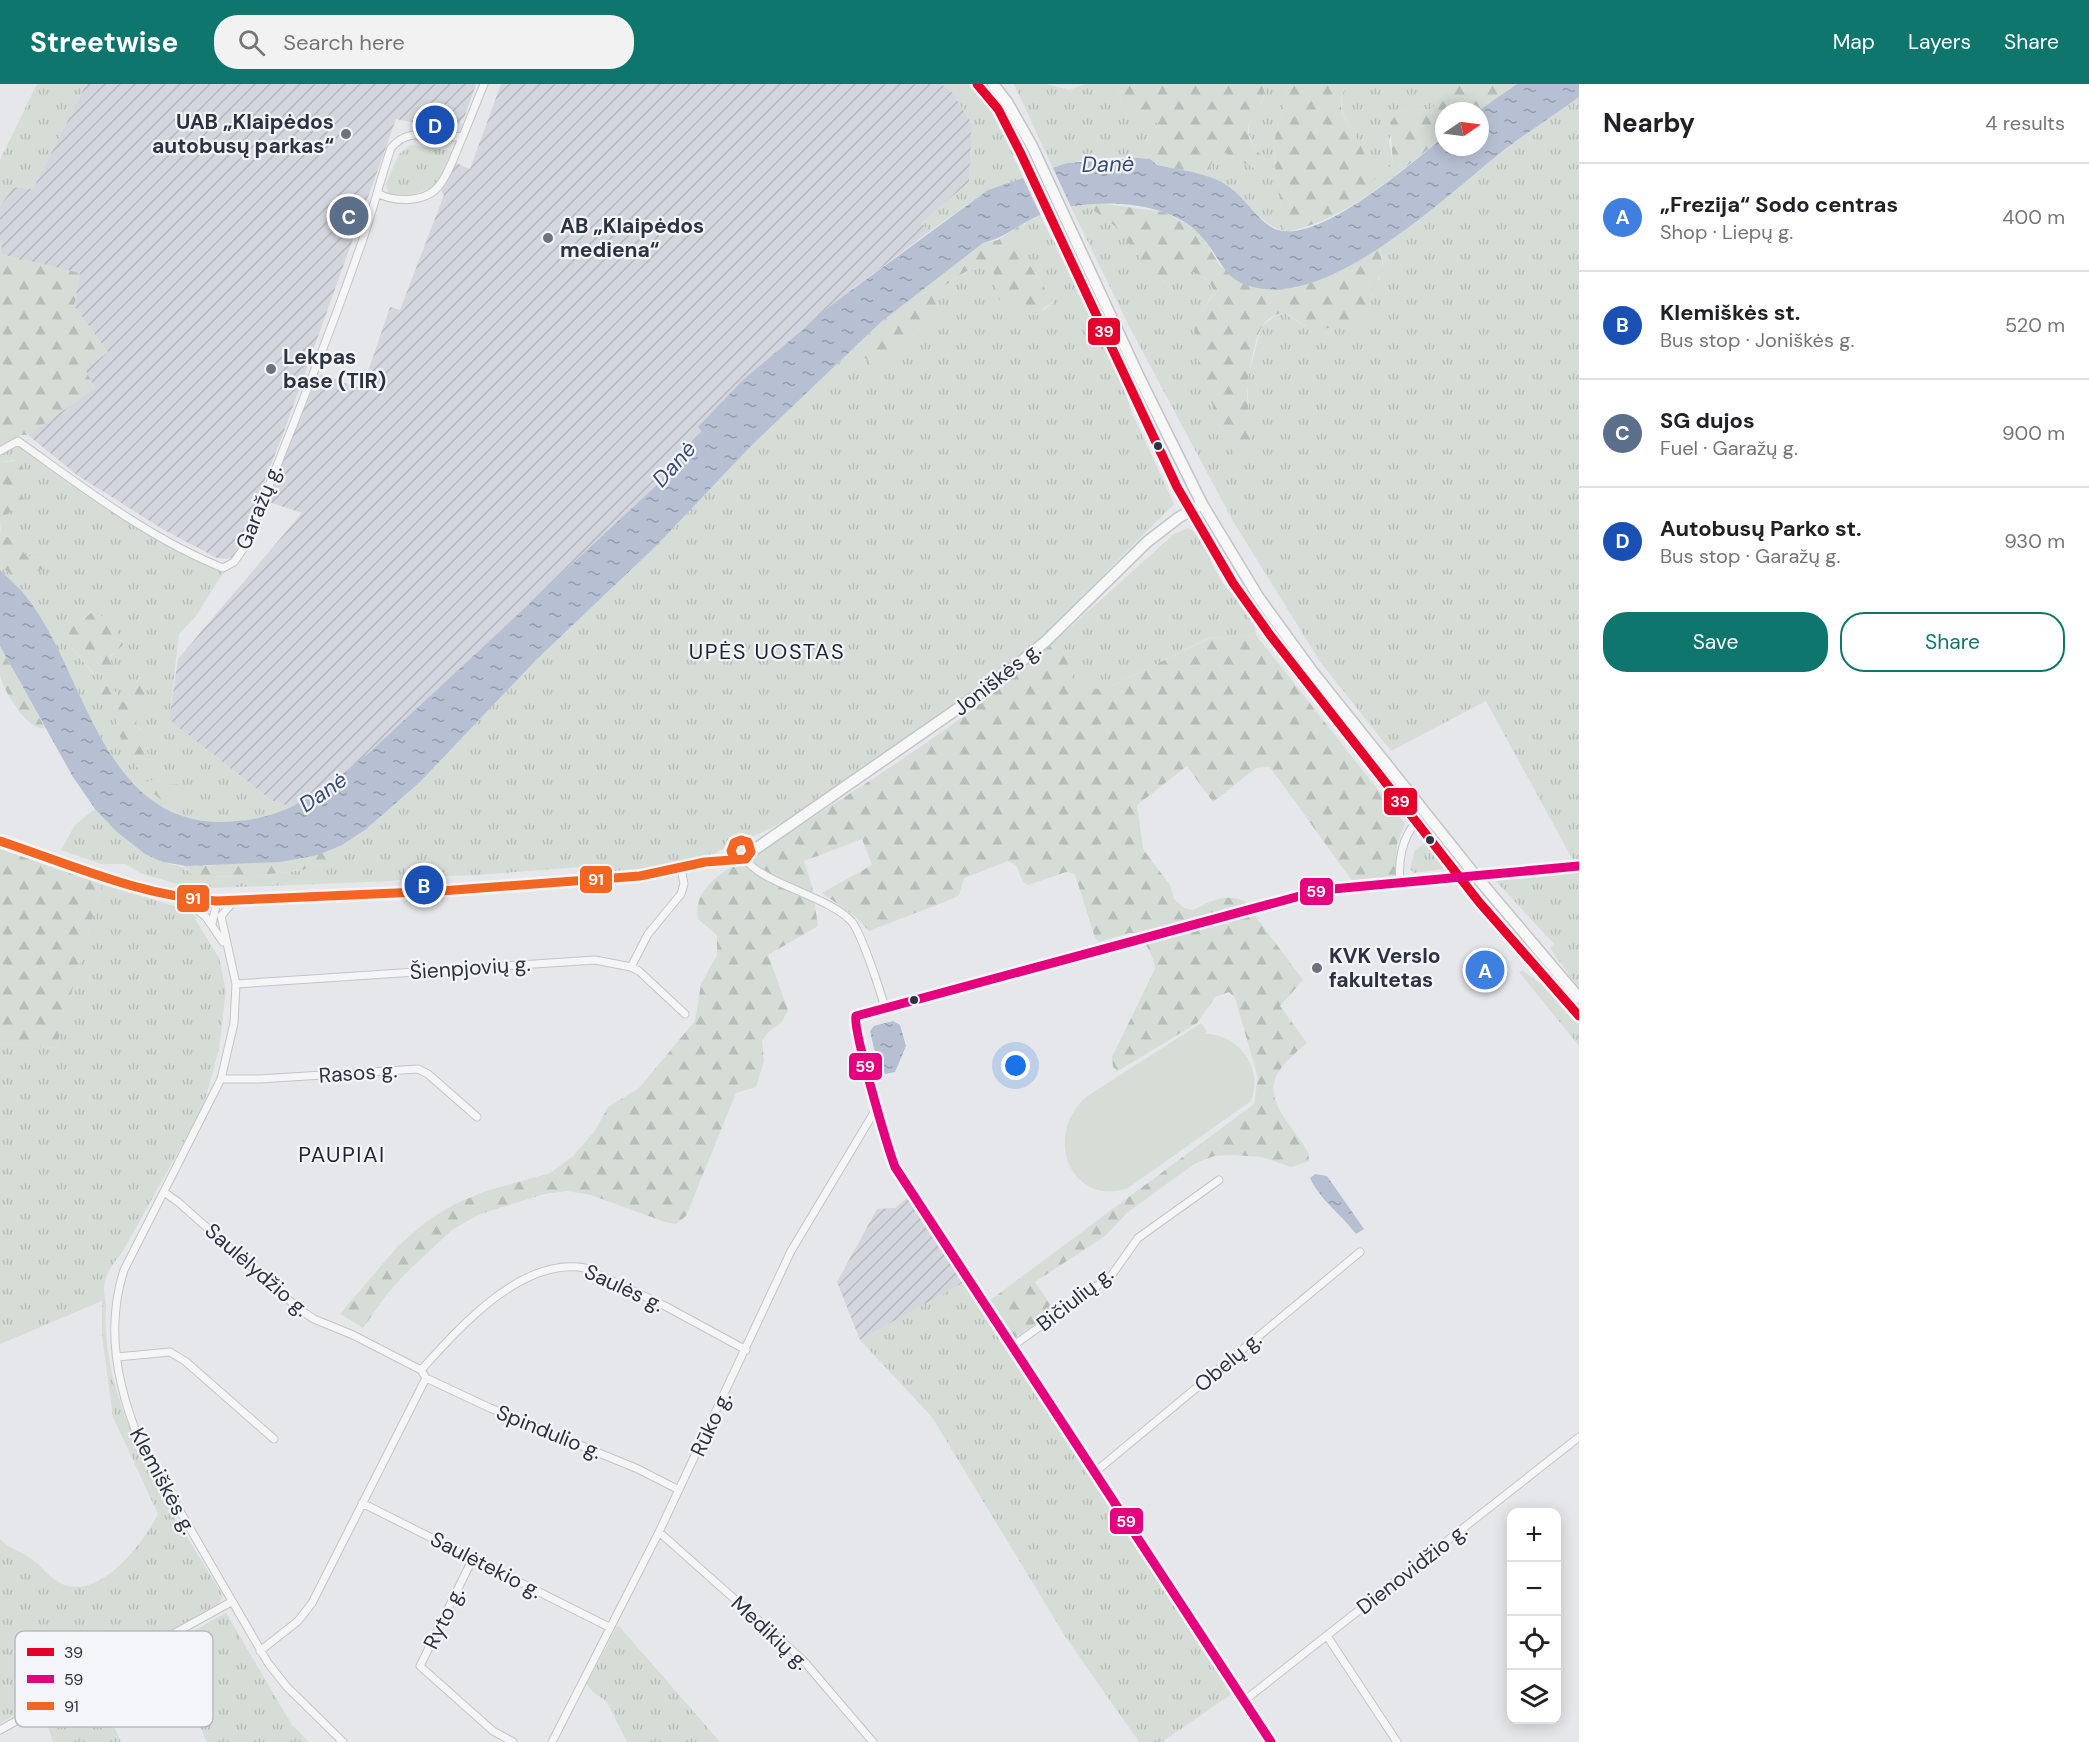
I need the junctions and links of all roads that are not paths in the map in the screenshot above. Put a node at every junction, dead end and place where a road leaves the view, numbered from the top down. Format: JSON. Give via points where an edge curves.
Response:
{"nodes":[{"id":1,"x":484,"y":84,"type":"edge"},
{"id":2,"x":990,"y":87,"type":"edge"},
{"id":3,"x":463,"y":136,"type":"junction"},
{"id":4,"x":377,"y":193,"type":"junction"},
{"id":5,"x":0,"y":450,"type":"edge"},
{"id":6,"x":1202,"y":504,"type":"junction"},
{"id":7,"x":1190,"y":511,"type":"junction"},
{"id":8,"x":1416,"y":823,"type":"junction"},
{"id":9,"x":0,"y":841,"type":"edge"},
{"id":10,"x":742,"y":852,"type":"junction"},
{"id":11,"x":1579,"y":866,"type":"edge"},
{"id":12,"x":681,"y":868,"type":"junction"},
{"id":13,"x":1475,"y":875,"type":"junction"},
{"id":14,"x":1459,"y":877,"type":"junction"},
{"id":15,"x":1400,"y":882,"type":"junction"},
{"id":16,"x":183,"y":898,"type":"junction"},
{"id":17,"x":217,"y":901,"type":"junction"},
{"id":18,"x":234,"y":901,"type":"junction"},
{"id":19,"x":221,"y":916,"type":"junction"},
{"id":20,"x":212,"y":924,"type":"junction"},
{"id":21,"x":226,"y":946,"type":"junction"},
{"id":22,"x":631,"y":967,"type":"junction"},
{"id":23,"x":236,"y":984,"type":"junction"},
{"id":24,"x":1579,"y":998,"type":"edge"},
{"id":25,"x":885,"y":1008,"type":"junction"},
{"id":26,"x":685,"y":1014,"type":"dead end"},
{"id":27,"x":1579,"y":1016,"type":"edge"},
{"id":28,"x":221,"y":1079,"type":"junction"},
{"id":29,"x":876,"y":1109,"type":"junction"},
{"id":30,"x":477,"y":1117,"type":"dead end"},
{"id":31,"x":1219,"y":1180,"type":"dead end"},
{"id":32,"x":164,"y":1192,"type":"junction"},
{"id":33,"x":1360,"y":1252,"type":"dead end"},
{"id":34,"x":1011,"y":1347,"type":"junction"},
{"id":35,"x":746,"y":1350,"type":"junction"},
{"id":36,"x":117,"y":1357,"type":"junction"},
{"id":37,"x":421,"y":1371,"type":"junction"},
{"id":38,"x":426,"y":1377,"type":"junction"},
{"id":39,"x":1579,"y":1437,"type":"edge"},
{"id":40,"x":274,"y":1439,"type":"dead end"},
{"id":41,"x":1095,"y":1472,"type":"junction"},
{"id":42,"x":679,"y":1490,"type":"junction"},
{"id":43,"x":362,"y":1503,"type":"junction"},
{"id":44,"x":659,"y":1532,"type":"junction"},
{"id":45,"x":473,"y":1558,"type":"junction"},
{"id":46,"x":231,"y":1602,"type":"junction"},
{"id":47,"x":609,"y":1627,"type":"junction"},
{"id":48,"x":179,"y":1631,"type":"edge"},
{"id":49,"x":1326,"y":1636,"type":"junction"},
{"id":50,"x":260,"y":1650,"type":"junction"},
{"id":51,"x":1245,"y":1700,"type":"junction"},
{"id":52,"x":15,"y":1722,"type":"edge"},
{"id":53,"x":0,"y":1730,"type":"edge"},
{"id":54,"x":343,"y":1742,"type":"edge"},
{"id":55,"x":513,"y":1742,"type":"edge"},
{"id":56,"x":552,"y":1742,"type":"edge"},
{"id":57,"x":873,"y":1742,"type":"edge"},
{"id":58,"x":1271,"y":1742,"type":"edge"},
{"id":59,"x":1397,"y":1742,"type":"edge"}],
"edges":[{"from":1,"to":3,"type":"street"},
{"from":2,"to":6,"type":"main road","via":[[1032,146]]},
{"from":2,"to":7,"type":"main road"},
{"from":3,"to":4,"type":"street","via":[[436,189],[397,201]]},
{"from":3,"to":4,"type":"street","name":"Garažų g.","via":[[448,139],[410,134],[399,138],[391,148]]},
{"from":4,"to":5,"type":"street","name":"Garažų g.","via":[[328,337],[246,545],[234,562],[223,568],[168,541],[108,505],[18,441]]},
{"from":6,"to":7,"type":"main road","name":"Joniškės g."},
{"from":6,"to":13,"type":"main road","via":[[1259,598],[1312,671]]},
{"from":7,"to":8,"type":"main road","via":[[1253,613]]},
{"from":7,"to":10,"type":"main road","name":"Joniškės g.","via":[[1147,542],[1022,662],[933,728]]},
{"from":8,"to":14,"type":"main road"},
{"from":8,"to":15,"type":"street","via":[[1407,834]]},
{"from":9,"to":16,"type":"main road","via":[[107,880]]},
{"from":10,"to":12,"type":"main road"},
{"from":10,"to":25,"type":"street","via":[[754,869],[797,888],[852,922]]},
{"from":11,"to":13,"type":"street"},
{"from":12,"to":18,"type":"main road","via":[[640,876],[441,891]]},
{"from":12,"to":22,"type":"street","via":[[681,894],[648,934]]},
{"from":13,"to":14,"type":"street"},
{"from":13,"to":24,"type":"main road"},
{"from":14,"to":15,"type":"street"},
{"from":14,"to":27,"type":"main road"},
{"from":15,"to":25,"type":"street","via":[[1322,890]]},
{"from":16,"to":17,"type":"main road"},
{"from":16,"to":20,"type":"street","name":"Klemiškės g."},
{"from":17,"to":18,"type":"main road"},
{"from":17,"to":19,"type":"street","name":"Klemiškės g."},
{"from":17,"to":20,"type":"street"},
{"from":18,"to":19,"type":"street"},
{"from":19,"to":21,"type":"street","name":"Klemiškės g."},
{"from":20,"to":21,"type":"street","name":"Klemiškės g."},
{"from":21,"to":23,"type":"street","name":"Klemiškės g."},
{"from":22,"to":23,"type":"street","name":"Šienpjovių g.","via":[[595,960],[571,961]]},
{"from":22,"to":26,"type":"street"},
{"from":23,"to":28,"type":"street","name":"Klemiškės g.","via":[[234,1023]]},
{"from":25,"to":29,"type":"street","via":[[856,1016],[854,1022]]},
{"from":28,"to":30,"type":"street","name":"Rasos g.","via":[[418,1069]]},
{"from":28,"to":32,"type":"street","name":"Klemiškės g."},
{"from":29,"to":34,"type":"street","via":[[895,1167]]},
{"from":29,"to":35,"type":"street","name":"Rūko g.","via":[[791,1251]]},
{"from":31,"to":34,"type":"street","name":"Bičiulių g.","via":[[1138,1238],[1111,1276]]},
{"from":32,"to":36,"type":"street","name":"Klemiškės g.","via":[[119,1287]]},
{"from":32,"to":37,"type":"street","name":"Saulėlydžio g.","via":[[299,1309]]},
{"from":33,"to":41,"type":"street","name":"Obelų g."},
{"from":34,"to":41,"type":"street"},
{"from":35,"to":37,"type":"street","name":"Saulės g.","via":[[665,1306],[573,1265],[540,1272],[483,1306]]},
{"from":35,"to":42,"type":"street","name":"Rūko g."},
{"from":36,"to":40,"type":"street","via":[[170,1352]]},
{"from":36,"to":46,"type":"street","name":"Klemiškės g.","via":[[127,1409],[141,1444]]},
{"from":37,"to":38,"type":"street","name":"Spindulio g."},
{"from":38,"to":42,"type":"street","name":"Spindulio g."},
{"from":38,"to":43,"type":"street"},
{"from":39,"to":49,"type":"street","name":"Dienovidžio g."},
{"from":41,"to":51,"type":"street"},
{"from":42,"to":44,"type":"street","name":"Rūko g."},
{"from":43,"to":45,"type":"street","name":"Saulėtekio g."},
{"from":43,"to":50,"type":"street","via":[[305,1613]]},
{"from":44,"to":47,"type":"street","name":"Rūko g."},
{"from":44,"to":57,"type":"street","name":"Medikių g.","via":[[802,1659]]},
{"from":45,"to":47,"type":"street","name":"Saulėtekio g."},
{"from":45,"to":55,"type":"street","name":"Ryto g.","via":[[420,1666],[493,1731]]},
{"from":46,"to":48,"type":"street"},
{"from":46,"to":50,"type":"street","name":"Klemiškės g."},
{"from":47,"to":56,"type":"street","name":"Rūko g."},
{"from":49,"to":51,"type":"street","name":"Dienovidžio g."},
{"from":49,"to":59,"type":"street"},
{"from":50,"to":54,"type":"street","name":"Klemiškės g.","via":[[287,1687]]},
{"from":51,"to":58,"type":"street"},
{"from":52,"to":53,"type":"street"}]}
